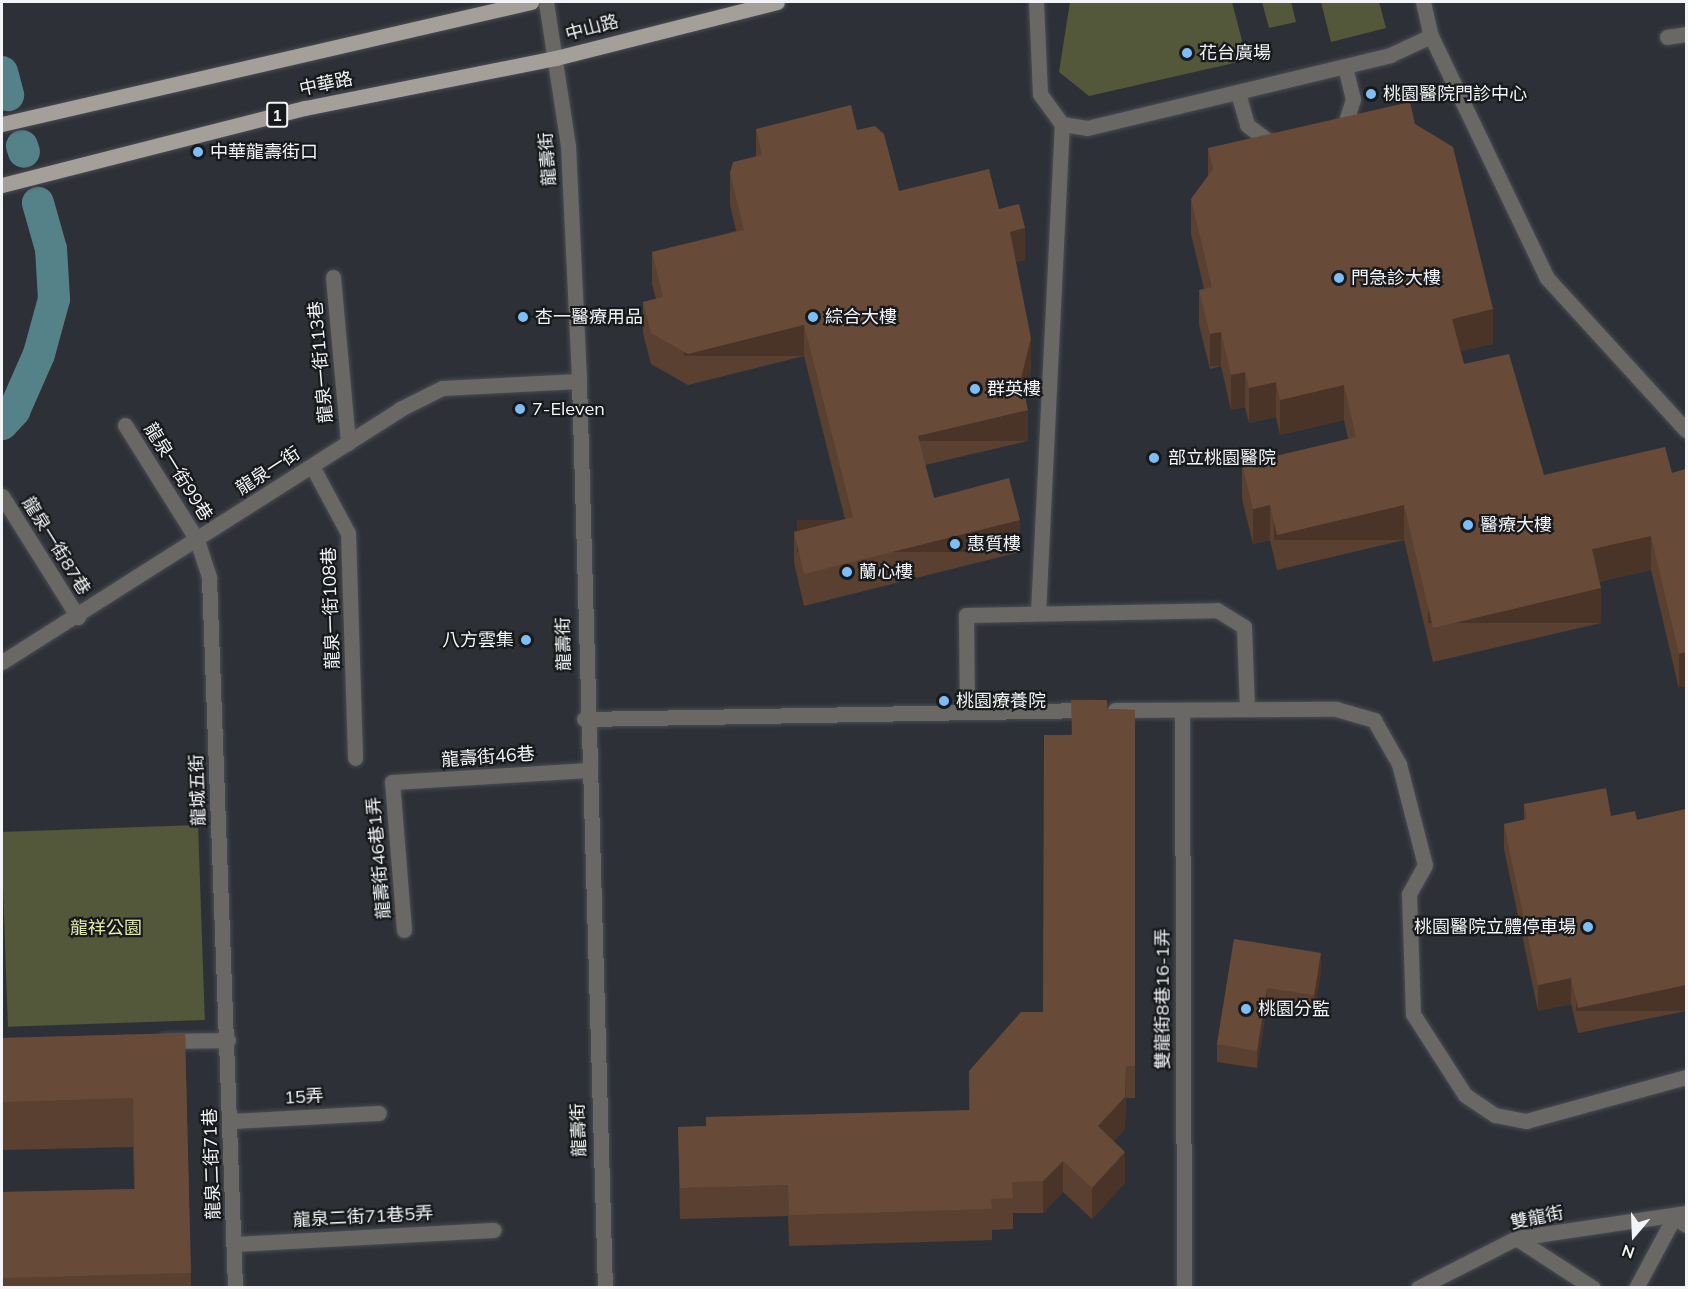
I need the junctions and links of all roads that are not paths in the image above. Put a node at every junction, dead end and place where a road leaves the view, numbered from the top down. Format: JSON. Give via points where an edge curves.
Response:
{"nodes":[{"id":1,"x":531,"y":2,"type":"edge"},
{"id":2,"x":546,"y":2,"type":"edge"},
{"id":3,"x":777,"y":2,"type":"edge"},
{"id":4,"x":1036,"y":2,"type":"edge"},
{"id":5,"x":1423,"y":2,"type":"edge"},
{"id":6,"x":1686,"y":34,"type":"edge"},
{"id":7,"x":1431,"y":36,"type":"junction"},
{"id":8,"x":1667,"y":37,"type":"dead end"},
{"id":9,"x":556,"y":58,"type":"junction"},
{"id":10,"x":1345,"y":67,"type":"junction"},
{"id":11,"x":1238,"y":93,"type":"junction"},
{"id":12,"x":2,"y":124,"type":"edge"},
{"id":13,"x":1062,"y":124,"type":"junction"},
{"id":14,"x":1314,"y":138,"type":"edge"},
{"id":15,"x":1293,"y":144,"type":"edge"},
{"id":16,"x":2,"y":185,"type":"edge"},
{"id":17,"x":333,"y":277,"type":"dead end"},
{"id":18,"x":579,"y":381,"type":"junction"},
{"id":19,"x":125,"y":425,"type":"dead end"},
{"id":20,"x":1686,"y":430,"type":"edge"},
{"id":21,"x":348,"y":443,"type":"junction"},
{"id":22,"x":312,"y":466,"type":"junction"},
{"id":23,"x":2,"y":496,"type":"edge"},
{"id":24,"x":197,"y":540,"type":"junction"},
{"id":25,"x":1038,"y":613,"type":"junction"},
{"id":26,"x":78,"y":617,"type":"junction"},
{"id":27,"x":2,"y":662,"type":"edge"},
{"id":28,"x":1247,"y":709,"type":"junction"},
{"id":29,"x":1182,"y":710,"type":"junction"},
{"id":30,"x":967,"y":711,"type":"junction"},
{"id":31,"x":584,"y":718,"type":"junction"},
{"id":32,"x":355,"y":758,"type":"dead end"},
{"id":33,"x":586,"y":770,"type":"junction"},
{"id":34,"x":392,"y":783,"type":"joint"},
{"id":35,"x":404,"y":930,"type":"dead end"},
{"id":36,"x":228,"y":1040,"type":"junction"},
{"id":37,"x":145,"y":1042,"type":"edge"},
{"id":38,"x":1686,"y":1077,"type":"edge"},
{"id":39,"x":379,"y":1113,"type":"dead end"},
{"id":40,"x":231,"y":1121,"type":"junction"},
{"id":41,"x":1682,"y":1219,"type":"edge"},
{"id":42,"x":494,"y":1230,"type":"dead end"},
{"id":43,"x":1516,"y":1238,"type":"junction"},
{"id":44,"x":234,"y":1244,"type":"junction"},
{"id":45,"x":235,"y":1287,"type":"edge"},
{"id":46,"x":604,"y":1287,"type":"edge"},
{"id":47,"x":1184,"y":1287,"type":"edge"},
{"id":48,"x":1425,"y":1287,"type":"edge"},
{"id":49,"x":1593,"y":1287,"type":"edge"},
{"id":50,"x":1636,"y":1287,"type":"edge"}],
"edges":[{"from":1,"to":12,"type":"main road","name":"中華路"},
{"from":2,"to":9,"type":"street","name":"龍壽街"},
{"from":3,"to":9,"type":"main road","name":"中山路","number":"1"},
{"from":4,"to":13,"type":"street","via":[[1038,86]]},
{"from":5,"to":7,"type":"street"},
{"from":6,"to":8,"type":"street"},
{"from":7,"to":10,"type":"street","via":[[1390,55]]},
{"from":7,"to":20,"type":"street","via":[[1547,278]]},
{"from":9,"to":16,"type":"main road","name":"中華路","number":"1","via":[[305,108]]},
{"from":9,"to":18,"type":"street","name":"龍壽街","via":[[568,145]]},
{"from":10,"to":11,"type":"street"},
{"from":10,"to":14,"type":"street","via":[[1351,112],[1335,133]]},
{"from":11,"to":13,"type":"street","via":[[1087,128]]},
{"from":11,"to":15,"type":"street","via":[[1256,136],[1269,145]]},
{"from":13,"to":25,"type":"street"},
{"from":17,"to":21,"type":"street","name":"龍泉一街113巷"},
{"from":18,"to":21,"type":"street","name":"龍泉一街","via":[[442,388]]},
{"from":18,"to":31,"type":"street","name":"龍壽街"},
{"from":19,"to":24,"type":"street","name":"龍泉一街99巷"},
{"from":21,"to":22,"type":"street","name":"龍泉一街"},
{"from":22,"to":24,"type":"street","name":"龍泉一街"},
{"from":22,"to":32,"type":"street","name":"龍泉一街108巷","via":[[348,533]]},
{"from":23,"to":26,"type":"street","name":"龍泉一街87巷"},
{"from":24,"to":26,"type":"street","name":"龍泉一街"},
{"from":24,"to":36,"type":"street","name":"龍城五街","via":[[209,578]]},
{"from":25,"to":28,"type":"street","via":[[1217,610],[1244,627]]},
{"from":25,"to":30,"type":"street","via":[[966,615]]},
{"from":26,"to":27,"type":"street","name":"龍泉一街"},
{"from":28,"to":29,"type":"street"},
{"from":28,"to":38,"type":"street","via":[[1336,709],[1374,720],[1400,764],[1425,865],[1409,894],[1413,1014],[1465,1095],[1495,1115],[1526,1121]]},
{"from":29,"to":30,"type":"street"},
{"from":29,"to":47,"type":"street","name":"雙龍街8巷16-1弄"},
{"from":30,"to":31,"type":"street"},
{"from":31,"to":33,"type":"street","name":"龍壽街"},
{"from":33,"to":34,"type":"street","name":"龍壽街46巷"},
{"from":33,"to":46,"type":"street","name":"龍壽街"},
{"from":34,"to":35,"type":"street","name":"龍壽街46巷1弄"},
{"from":36,"to":37,"type":"street"},
{"from":36,"to":40,"type":"street","name":"龍泉二街71巷"},
{"from":39,"to":40,"type":"street","name":"15弄"},
{"from":40,"to":44,"type":"street","name":"龍泉二街71巷"},
{"from":41,"to":43,"type":"street","name":"雙龍街"},
{"from":41,"to":50,"type":"street","name":"雙龍街"},
{"from":42,"to":44,"type":"street","name":"龍泉二街71巷5弄"},
{"from":43,"to":48,"type":"street","name":"雙龍街"},
{"from":43,"to":49,"type":"street"},
{"from":44,"to":45,"type":"street","name":"龍泉二街71巷"}]}
